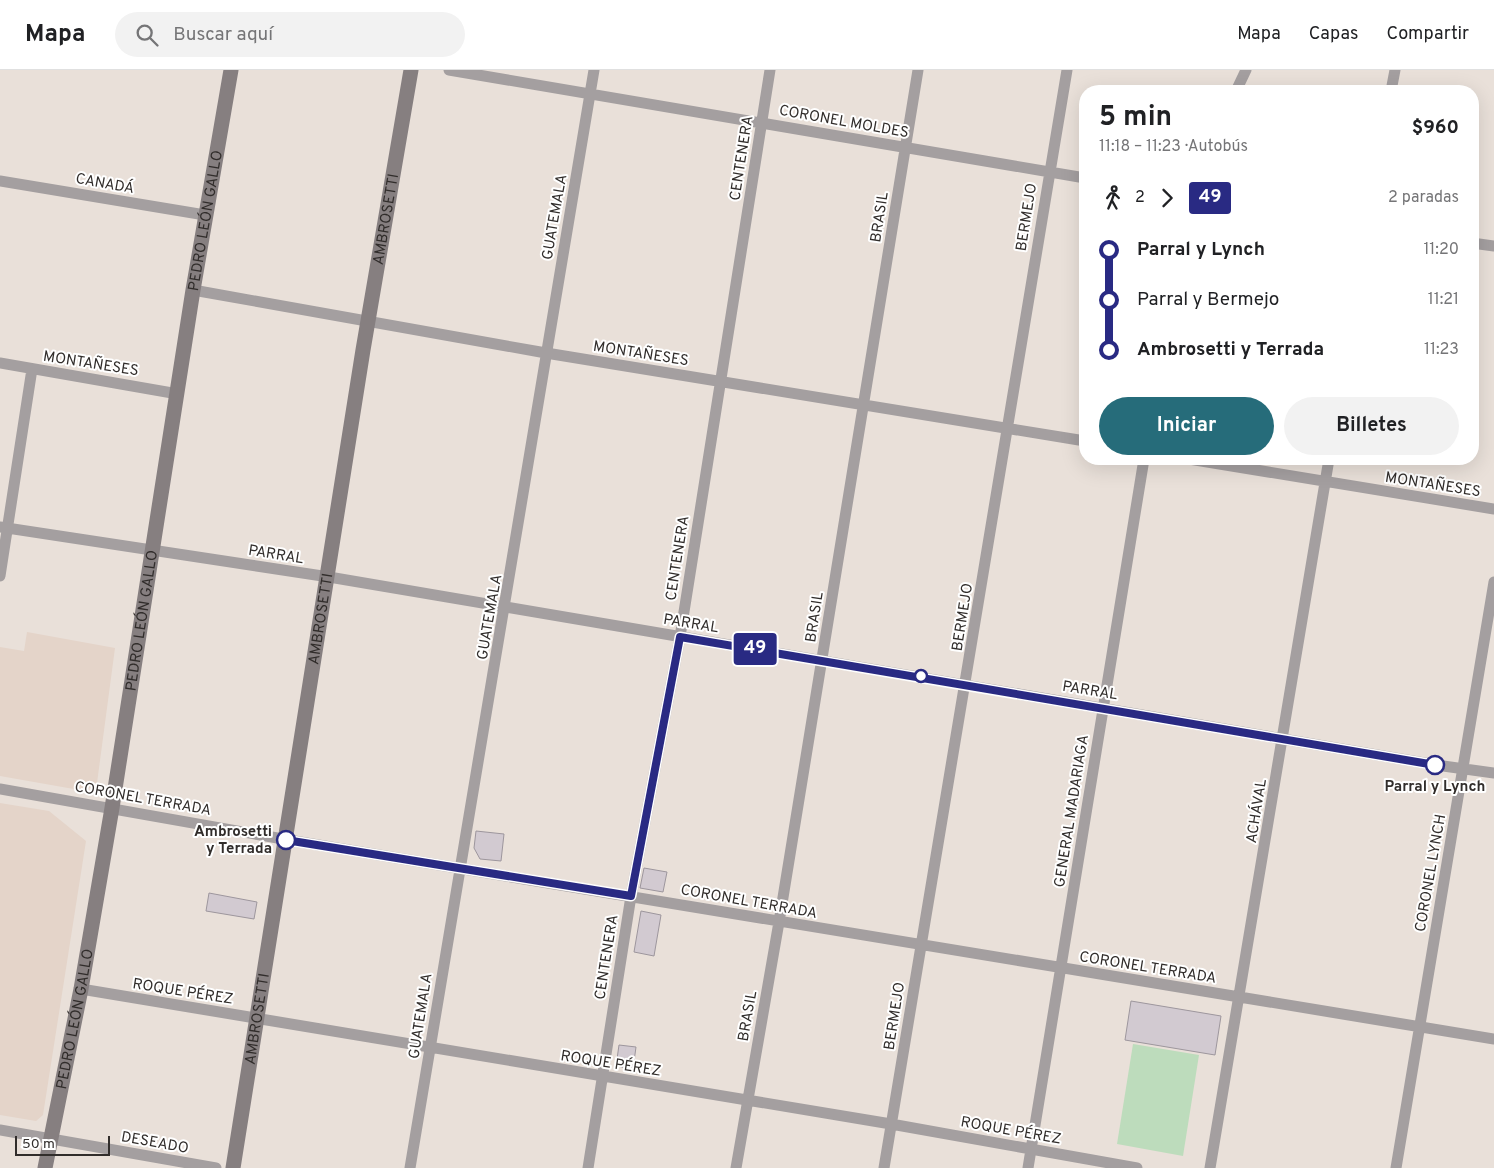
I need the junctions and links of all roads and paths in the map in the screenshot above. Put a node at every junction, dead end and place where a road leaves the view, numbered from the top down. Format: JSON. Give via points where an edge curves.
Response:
{"nodes":[{"id":1,"x":231,"y":70,"type":"edge"},
{"id":2,"x":411,"y":70,"type":"edge"},
{"id":3,"x":449,"y":70,"type":"edge"},
{"id":4,"x":594,"y":70,"type":"edge"},
{"id":5,"x":770,"y":70,"type":"edge"},
{"id":6,"x":918,"y":70,"type":"edge"},
{"id":7,"x":1067,"y":70,"type":"edge"},
{"id":8,"x":1246,"y":70,"type":"edge"},
{"id":9,"x":1395,"y":70,"type":"edge"},
{"id":10,"x":1239,"y":85,"type":"edge"},
{"id":11,"x":1393,"y":85,"type":"edge"},
{"id":12,"x":590,"y":94,"type":"junction"},
{"id":13,"x":762,"y":122,"type":"junction"},
{"id":14,"x":905,"y":148,"type":"junction"},
{"id":15,"x":1048,"y":172,"type":"junction"},
{"id":16,"x":1079,"y":177,"type":"edge"},
{"id":17,"x":0,"y":181,"type":"edge"},
{"id":18,"x":205,"y":215,"type":"junction"},
{"id":19,"x":1479,"y":244,"type":"edge"},
{"id":20,"x":1494,"y":246,"type":"edge"},
{"id":21,"x":192,"y":290,"type":"junction"},
{"id":22,"x":369,"y":320,"type":"junction"},
{"id":23,"x":546,"y":353,"type":"junction"},
{"id":24,"x":0,"y":364,"type":"edge"},
{"id":25,"x":32,"y":369,"type":"junction"},
{"id":26,"x":720,"y":381,"type":"junction"},
{"id":27,"x":178,"y":394,"type":"junction"},
{"id":28,"x":864,"y":406,"type":"junction"},
{"id":29,"x":1008,"y":429,"type":"junction"},
{"id":30,"x":1079,"y":440,"type":"edge"},
{"id":31,"x":1143,"y":465,"type":"edge"},
{"id":32,"x":1224,"y":465,"type":"edge"},
{"id":33,"x":1328,"y":465,"type":"edge"},
{"id":34,"x":1325,"y":482,"type":"junction"},
{"id":35,"x":1494,"y":509,"type":"edge"},
{"id":36,"x":4,"y":527,"type":"edge"},
{"id":37,"x":153,"y":550,"type":"junction"},
{"id":38,"x":0,"y":576,"type":"edge"},
{"id":39,"x":329,"y":577,"type":"junction"},
{"id":40,"x":1494,"y":582,"type":"edge"},
{"id":41,"x":506,"y":608,"type":"junction"},
{"id":42,"x":680,"y":637,"type":"junction"},
{"id":43,"x":822,"y":660,"type":"junction"},
{"id":44,"x":966,"y":685,"type":"junction"},
{"id":45,"x":1103,"y":707,"type":"junction"},
{"id":46,"x":1283,"y":738,"type":"junction"},
{"id":47,"x":1464,"y":768,"type":"junction"},
{"id":48,"x":1494,"y":773,"type":"edge"},
{"id":49,"x":0,"y":789,"type":"edge"},
{"id":50,"x":112,"y":808,"type":"junction"},
{"id":51,"x":285,"y":840,"type":"junction"},
{"id":52,"x":459,"y":868,"type":"junction"},
{"id":53,"x":631,"y":896,"type":"junction"},
{"id":54,"x":779,"y":922,"type":"junction"},
{"id":55,"x":920,"y":944,"type":"junction"},
{"id":56,"x":1060,"y":969,"type":"junction"},
{"id":57,"x":81,"y":989,"type":"junction"},
{"id":58,"x":1240,"y":997,"type":"junction"},
{"id":59,"x":258,"y":1018,"type":"junction"},
{"id":60,"x":1418,"y":1027,"type":"junction"},
{"id":61,"x":1494,"y":1039,"type":"edge"},
{"id":62,"x":430,"y":1049,"type":"junction"},
{"id":63,"x":602,"y":1077,"type":"junction"},
{"id":64,"x":747,"y":1100,"type":"junction"},
{"id":65,"x":891,"y":1124,"type":"junction"},
{"id":66,"x":0,"y":1130,"type":"edge"},
{"id":67,"x":50,"y":1139,"type":"junction"},
{"id":68,"x":1031,"y":1149,"type":"junction"},
{"id":69,"x":45,"y":1168,"type":"edge"},
{"id":70,"x":216,"y":1168,"type":"edge"},
{"id":71,"x":233,"y":1168,"type":"edge"},
{"id":72,"x":410,"y":1168,"type":"edge"},
{"id":73,"x":588,"y":1168,"type":"edge"},
{"id":74,"x":736,"y":1168,"type":"edge"},
{"id":75,"x":884,"y":1168,"type":"edge"},
{"id":76,"x":1028,"y":1168,"type":"edge"},
{"id":77,"x":1137,"y":1168,"type":"edge"},
{"id":78,"x":1210,"y":1168,"type":"edge"},
{"id":79,"x":1396,"y":1168,"type":"edge"}],
"edges":[{"from":1,"to":18,"type":"street","name":"PEDRO LEÓN GALLO"},
{"from":2,"to":22,"type":"street","name":"AMBROSETTI"},
{"from":3,"to":12,"type":"street","name":"CORONEL MOLDES"},
{"from":4,"to":12,"type":"street","name":"GUATEMALA"},
{"from":5,"to":13,"type":"street","name":"CENTENERA"},
{"from":6,"to":14,"type":"street","name":"BRASIL"},
{"from":7,"to":15,"type":"street","name":"BERMEJO"},
{"from":8,"to":10,"type":"street"},
{"from":9,"to":11,"type":"street"},
{"from":12,"to":13,"type":"street","name":"CORONEL MOLDES"},
{"from":12,"to":23,"type":"street","name":"GUATEMALA"},
{"from":13,"to":14,"type":"street","name":"CORONEL MOLDES"},
{"from":13,"to":26,"type":"street","name":"CENTENERA"},
{"from":14,"to":15,"type":"street","name":"CORONEL MOLDES"},
{"from":14,"to":28,"type":"street","name":"BRASIL"},
{"from":15,"to":16,"type":"street","name":"CORONEL MOLDES"},
{"from":15,"to":29,"type":"street","name":"BERMEJO"},
{"from":17,"to":18,"type":"street","name":"CANADÁ"},
{"from":18,"to":21,"type":"street","name":"PEDRO LEÓN GALLO"},
{"from":19,"to":20,"type":"street"},
{"from":21,"to":22,"type":"street","name":"MONTAÑESES"},
{"from":21,"to":27,"type":"street","name":"PEDRO LEÓN GALLO"},
{"from":22,"to":23,"type":"street","name":"MONTAÑESES"},
{"from":22,"to":39,"type":"street","name":"AMBROSETTI"},
{"from":23,"to":26,"type":"street","name":"MONTAÑESES"},
{"from":23,"to":41,"type":"street","name":"GUATEMALA"},
{"from":24,"to":25,"type":"street","name":"MONTAÑESES"},
{"from":25,"to":27,"type":"street","name":"MONTAÑESES"},
{"from":25,"to":36,"type":"street"},
{"from":26,"to":28,"type":"street","name":"MONTAÑESES"},
{"from":26,"to":42,"type":"street","name":"CENTENERA"},
{"from":27,"to":37,"type":"street","name":"PEDRO LEÓN GALLO"},
{"from":28,"to":29,"type":"street","name":"MONTAÑESES"},
{"from":28,"to":43,"type":"street","name":"BRASIL"},
{"from":29,"to":30,"type":"street","name":"MONTAÑESES"},
{"from":29,"to":44,"type":"street","name":"BERMEJO"},
{"from":31,"to":45,"type":"street","name":"GENERAL MADARIAGA"},
{"from":32,"to":34,"type":"street","name":"MONTAÑESES"},
{"from":33,"to":34,"type":"street","name":"ACHÁVAL"},
{"from":34,"to":35,"type":"street","name":"MONTAÑESES"},
{"from":34,"to":46,"type":"street","name":"ACHÁVAL"},
{"from":36,"to":37,"type":"street","name":"PARRAL"},
{"from":36,"to":38,"type":"street"},
{"from":37,"to":39,"type":"street","name":"PARRAL"},
{"from":37,"to":50,"type":"street","name":"PEDRO LEÓN GALLO"},
{"from":39,"to":41,"type":"street","name":"PARRAL"},
{"from":39,"to":51,"type":"street","name":"AMBROSETTI"},
{"from":40,"to":47,"type":"street","name":"CORONEL LYNCH"},
{"from":41,"to":42,"type":"street","name":"PARRAL"},
{"from":41,"to":52,"type":"street","name":"GUATEMALA"},
{"from":42,"to":43,"type":"street","name":"PARRAL"},
{"from":42,"to":53,"type":"street","name":"CENTENERA"},
{"from":43,"to":44,"type":"street","name":"PARRAL"},
{"from":43,"to":54,"type":"street","name":"BRASIL"},
{"from":44,"to":45,"type":"street","name":"PARRAL"},
{"from":44,"to":55,"type":"street","name":"BERMEJO"},
{"from":45,"to":46,"type":"street","name":"PARRAL"},
{"from":45,"to":56,"type":"street","name":"GENERAL MADARIAGA"},
{"from":46,"to":47,"type":"street","name":"PARRAL"},
{"from":46,"to":58,"type":"street","name":"ACHÁVAL"},
{"from":47,"to":48,"type":"street","name":"PARRAL"},
{"from":47,"to":60,"type":"street","name":"CORONEL LYNCH"},
{"from":49,"to":50,"type":"street","name":"CORONEL TERRADA"},
{"from":50,"to":51,"type":"street","name":"CORONEL TERRADA"},
{"from":50,"to":57,"type":"street","name":"PEDRO LEÓN GALLO"},
{"from":51,"to":52,"type":"street","name":"CORONEL TERRADA"},
{"from":51,"to":59,"type":"street","name":"AMBROSETTI"},
{"from":52,"to":53,"type":"street","name":"CORONEL TERRADA"},
{"from":52,"to":62,"type":"street","name":"GUATEMALA"},
{"from":53,"to":54,"type":"street","name":"CORONEL TERRADA"},
{"from":53,"to":63,"type":"street","name":"CENTENERA"},
{"from":54,"to":55,"type":"street","name":"CORONEL TERRADA"},
{"from":54,"to":64,"type":"street","name":"BRASIL"},
{"from":55,"to":56,"type":"street","name":"CORONEL TERRADA"},
{"from":55,"to":65,"type":"street","name":"BERMEJO"},
{"from":56,"to":58,"type":"street","name":"CORONEL TERRADA"},
{"from":56,"to":68,"type":"street","name":"GENERAL MADARIAGA"},
{"from":57,"to":59,"type":"street","name":"ROQUE PÉREZ"},
{"from":57,"to":67,"type":"street","name":"PEDRO LEÓN GALLO"},
{"from":58,"to":60,"type":"street","name":"CORONEL TERRADA"},
{"from":58,"to":78,"type":"street","name":"ACHÁVAL"},
{"from":59,"to":62,"type":"street","name":"ROQUE PÉREZ"},
{"from":59,"to":71,"type":"street","name":"AMBROSETTI"},
{"from":60,"to":61,"type":"street","name":"CORONEL TERRADA"},
{"from":60,"to":79,"type":"street","name":"CORONEL LYNCH"},
{"from":62,"to":63,"type":"street","name":"ROQUE PÉREZ"},
{"from":62,"to":72,"type":"street","name":"GUATEMALA"},
{"from":63,"to":64,"type":"street","name":"ROQUE PÉREZ"},
{"from":63,"to":73,"type":"street","name":"CENTENERA"},
{"from":64,"to":65,"type":"street","name":"ROQUE PÉREZ"},
{"from":64,"to":74,"type":"street","name":"BRASIL"},
{"from":65,"to":68,"type":"street","name":"ROQUE PÉREZ"},
{"from":65,"to":75,"type":"street","name":"BERMEJO"},
{"from":66,"to":67,"type":"street","name":"DESEADO"},
{"from":67,"to":69,"type":"street","name":"PEDRO LEÓN GALLO"},
{"from":67,"to":70,"type":"street","name":"DESEADO"},
{"from":68,"to":76,"type":"street","name":"GENERAL MADARIAGA"},
{"from":68,"to":77,"type":"street","name":"ROQUE PÉREZ"}]}
